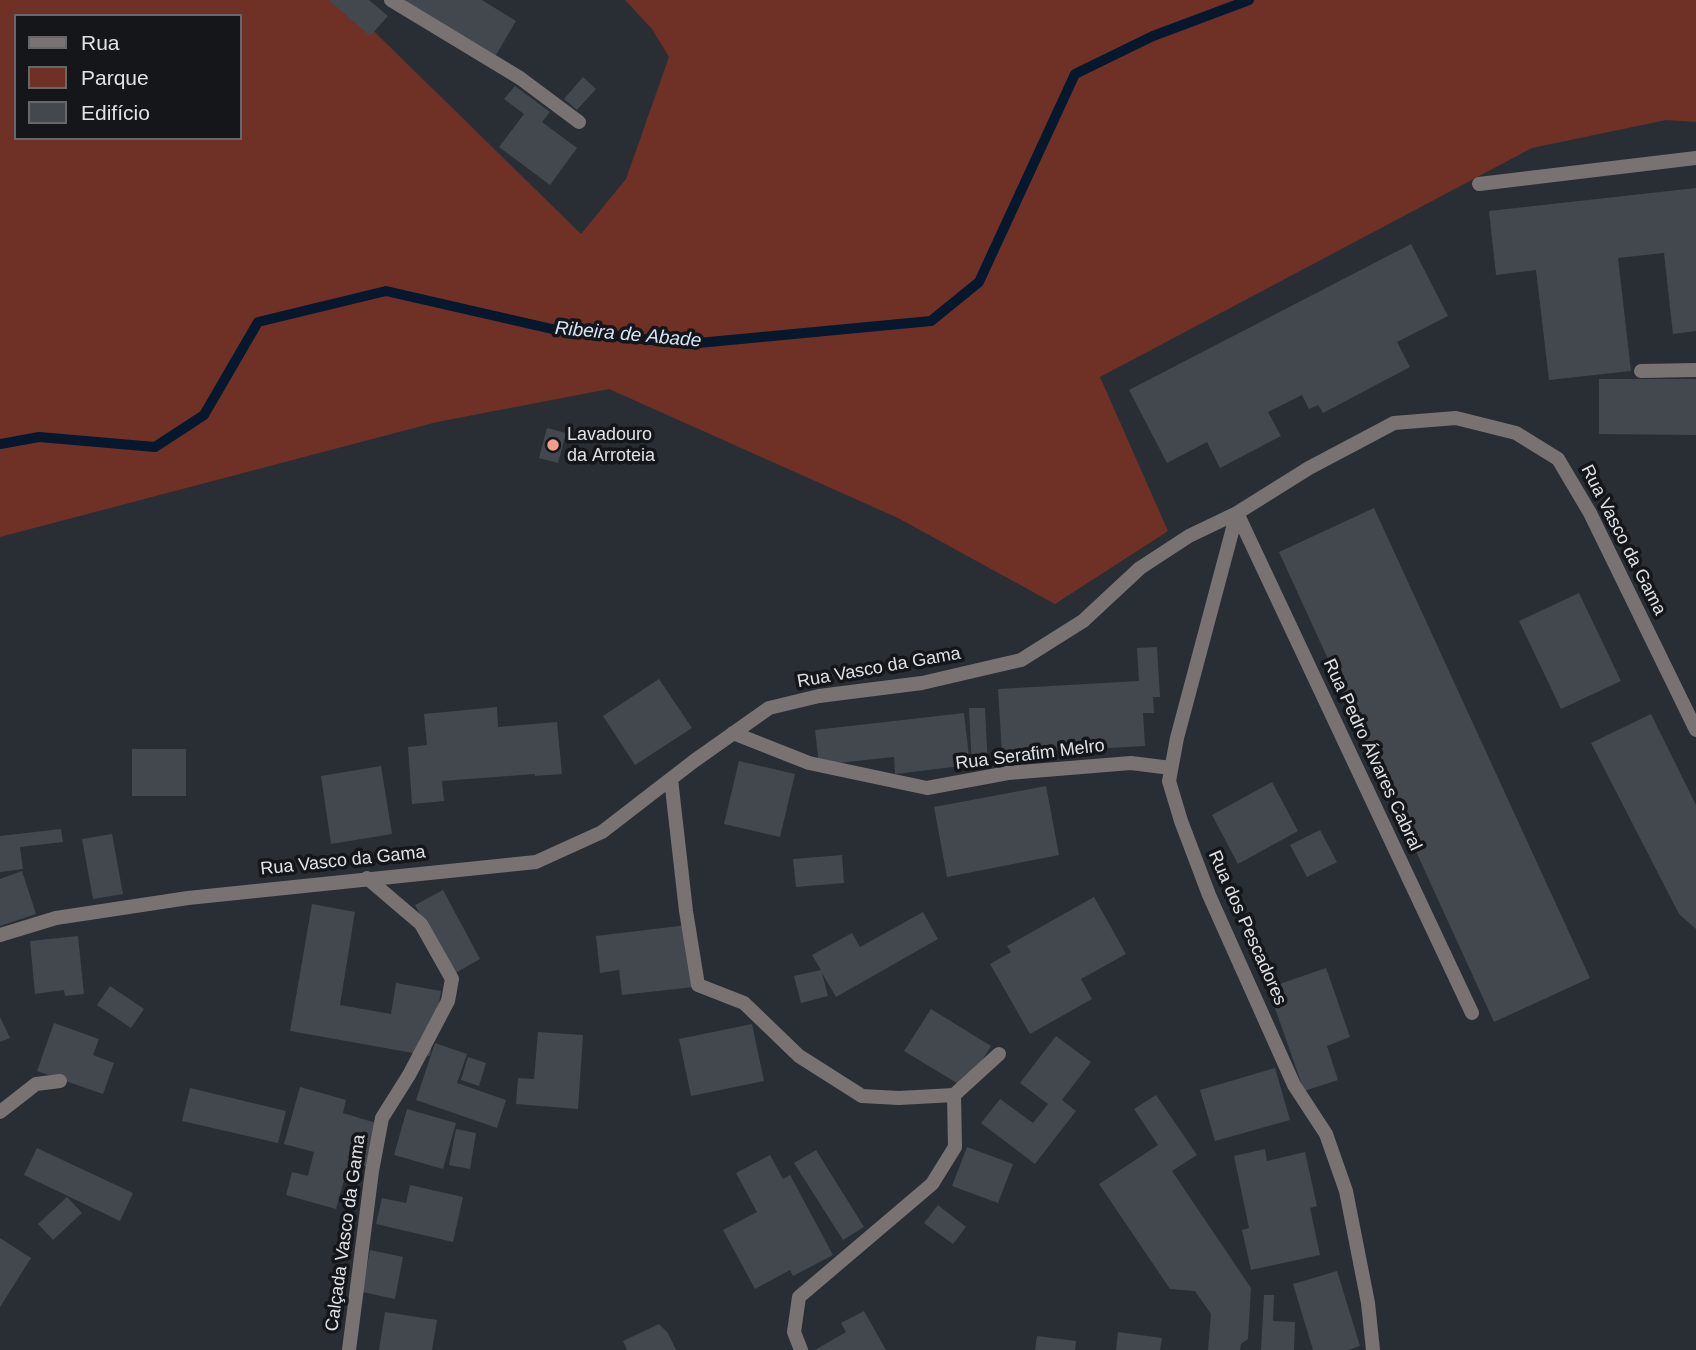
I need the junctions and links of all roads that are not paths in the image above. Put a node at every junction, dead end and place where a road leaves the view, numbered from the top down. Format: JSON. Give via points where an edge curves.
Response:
{"nodes":[{"id":1,"x":391,"y":0,"type":"edge"},
{"id":2,"x":579,"y":122,"type":"dead end"},
{"id":3,"x":1696,"y":158,"type":"edge"},
{"id":4,"x":1479,"y":184,"type":"dead end"},
{"id":5,"x":1696,"y":370,"type":"edge"},
{"id":6,"x":1641,"y":371,"type":"dead end"},
{"id":7,"x":1237,"y":513,"type":"junction"},
{"id":8,"x":1696,"y":730,"type":"edge"},
{"id":9,"x":733,"y":733,"type":"junction"},
{"id":10,"x":1171,"y":768,"type":"junction"},
{"id":11,"x":671,"y":779,"type":"junction"},
{"id":12,"x":367,"y":878,"type":"junction"},
{"id":13,"x":0,"y":935,"type":"edge"},
{"id":14,"x":1472,"y":1013,"type":"dead end"},
{"id":15,"x":999,"y":1054,"type":"dead end"},
{"id":16,"x":60,"y":1081,"type":"dead end"},
{"id":17,"x":954,"y":1095,"type":"junction"},
{"id":18,"x":0,"y":1112,"type":"edge"},
{"id":19,"x":349,"y":1350,"type":"edge"},
{"id":20,"x":801,"y":1350,"type":"edge"},
{"id":21,"x":1373,"y":1350,"type":"edge"}],
"edges":[{"from":1,"to":2,"type":"street","via":[[520,78]]},
{"from":3,"to":4,"type":"street"},
{"from":5,"to":6,"type":"street"},
{"from":7,"to":8,"type":"street","name":"Rua Vasco da Gama","via":[[1394,423],[1456,418],[1516,433],[1558,459],[1590,513]]},
{"from":7,"to":9,"type":"street","name":"Rua Vasco da Gama","via":[[1189,536],[1140,568],[1083,621],[1021,660],[922,683],[819,696],[769,708]]},
{"from":7,"to":10,"type":"street","name":"Rua dos Pescadores"},
{"from":7,"to":14,"type":"street","name":"Rua Pedro Álvares Cabral"},
{"from":9,"to":10,"type":"street","name":"Rua Serafim Melro","via":[[809,763],[927,788],[1021,772],[1131,763]]},
{"from":9,"to":11,"type":"street","name":"Rua Vasco da Gama"},
{"from":10,"to":21,"type":"street","name":"Rua dos Pescadores","via":[[1169,781],[1209,895],[1294,1085],[1326,1134],[1346,1191]]},
{"from":11,"to":12,"type":"street","name":"Rua Vasco da Gama","via":[[602,832],[536,862]]},
{"from":11,"to":17,"type":"street","via":[[698,985],[744,1003],[799,1056],[862,1096]]},
{"from":12,"to":13,"type":"street","name":"Rua Vasco da Gama","via":[[69,916]]},
{"from":12,"to":19,"type":"street","name":"Calçada Vasco da Gama","via":[[421,924],[452,979],[448,1001],[382,1118]]},
{"from":15,"to":17,"type":"street"},
{"from":16,"to":18,"type":"street","via":[[36,1084]]},
{"from":17,"to":20,"type":"street","via":[[955,1147],[932,1184],[800,1297],[794,1332]]}]}
